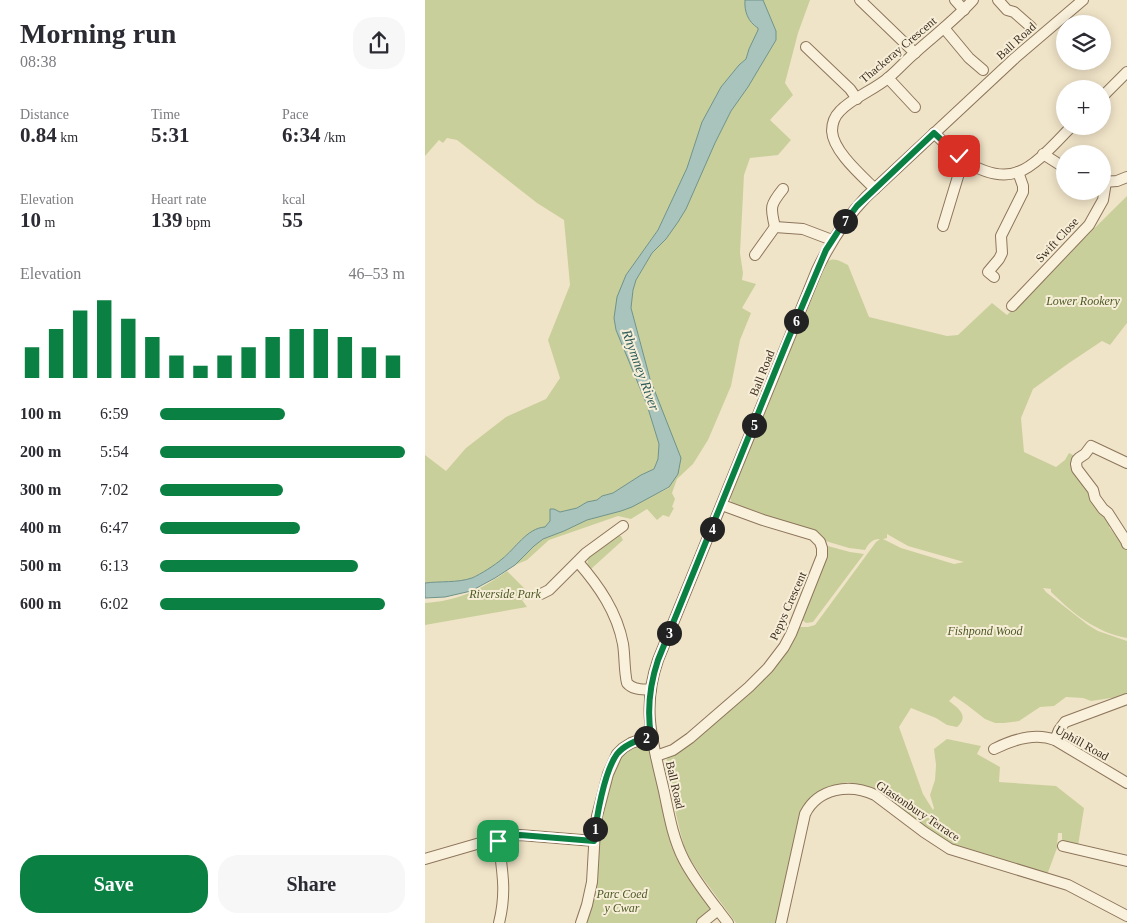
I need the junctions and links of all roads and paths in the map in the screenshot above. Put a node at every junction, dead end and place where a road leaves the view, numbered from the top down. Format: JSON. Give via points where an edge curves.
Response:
{"nodes":[{"id":1,"x":860,"y":0,"type":"edge"},
{"id":2,"x":955,"y":0,"type":"edge"},
{"id":3,"x":973,"y":0,"type":"edge"},
{"id":4,"x":998,"y":0,"type":"edge"},
{"id":5,"x":1083,"y":0,"type":"edge"},
{"id":6,"x":964,"y":10,"type":"junction"},
{"id":7,"x":1031,"y":27,"type":"dead end"},
{"id":8,"x":944,"y":28,"type":"junction"},
{"id":9,"x":806,"y":47,"type":"dead end"},
{"id":10,"x":915,"y":53,"type":"junction"},
{"id":11,"x":983,"y":70,"type":"dead end"},
{"id":12,"x":1127,"y":72,"type":"edge"},
{"id":13,"x":888,"y":78,"type":"junction"},
{"id":14,"x":1111,"y":88,"type":"edge"},
{"id":15,"x":857,"y":99,"type":"junction"},
{"id":16,"x":915,"y":107,"type":"dead end"},
{"id":17,"x":934,"y":133,"type":"junction"},
{"id":18,"x":1062,"y":135,"type":"edge"},
{"id":19,"x":1043,"y":154,"type":"junction"},
{"id":20,"x":963,"y":160,"type":"junction"},
{"id":21,"x":1056,"y":162,"type":"edge"},
{"id":22,"x":1018,"y":172,"type":"junction"},
{"id":23,"x":1127,"y":177,"type":"edge"},
{"id":24,"x":1111,"y":181,"type":"edge"},
{"id":25,"x":783,"y":189,"type":"dead end"},
{"id":26,"x":875,"y":189,"type":"junction"},
{"id":27,"x":1103,"y":200,"type":"edge"},
{"id":28,"x":943,"y":226,"type":"dead end"},
{"id":29,"x":775,"y":227,"type":"junction"},
{"id":30,"x":832,"y":240,"type":"junction"},
{"id":31,"x":755,"y":254,"type":"dead end"},
{"id":32,"x":994,"y":277,"type":"dead end"},
{"id":33,"x":1012,"y":306,"type":"dead end"},
{"id":34,"x":1127,"y":463,"type":"edge"},
{"id":35,"x":722,"y":505,"type":"junction"},
{"id":36,"x":623,"y":526,"type":"dead end"},
{"id":37,"x":1127,"y":544,"type":"edge"},
{"id":38,"x":578,"y":562,"type":"junction"},
{"id":39,"x":541,"y":594,"type":"dead end"},
{"id":40,"x":651,"y":690,"type":"junction"},
{"id":41,"x":1127,"y":699,"type":"edge"},
{"id":42,"x":651,"y":736,"type":"junction"},
{"id":43,"x":1055,"y":740,"type":"junction"},
{"id":44,"x":994,"y":749,"type":"dead end"},
{"id":45,"x":655,"y":756,"type":"junction"},
{"id":46,"x":1127,"y":784,"type":"edge"},
{"id":47,"x":498,"y":838,"type":"junction"},
{"id":48,"x":594,"y":841,"type":"junction"},
{"id":49,"x":1063,"y":846,"type":"dead end"},
{"id":50,"x":425,"y":859,"type":"edge"},
{"id":51,"x":1127,"y":861,"type":"edge"},
{"id":52,"x":719,"y":910,"type":"junction"},
{"id":53,"x":1127,"y":916,"type":"edge"},
{"id":54,"x":499,"y":923,"type":"edge"},
{"id":55,"x":581,"y":923,"type":"edge"},
{"id":56,"x":702,"y":923,"type":"edge"},
{"id":57,"x":728,"y":923,"type":"edge"},
{"id":58,"x":781,"y":923,"type":"edge"}],
"edges":[{"from":1,"to":10,"type":"street"},
{"from":2,"to":6,"type":"street"},
{"from":3,"to":6,"type":"street","name":"Thackeray Crescent"},
{"from":4,"to":7,"type":"street"},
{"from":5,"to":17,"type":"street","name":"Ball Road"},
{"from":6,"to":8,"type":"street","name":"Thackeray Crescent"},
{"from":8,"to":10,"type":"street","name":"Thackeray Crescent"},
{"from":8,"to":11,"type":"street"},
{"from":9,"to":15,"type":"street"},
{"from":10,"to":13,"type":"street","name":"Thackeray Crescent"},
{"from":12,"to":14,"type":"street"},
{"from":13,"to":15,"type":"street","name":"Thackeray Crescent"},
{"from":13,"to":16,"type":"street"},
{"from":15,"to":26,"type":"street","name":"Thackeray Crescent","via":[[837,114],[832,126],[833,137],[843,155]]},
{"from":17,"to":20,"type":"street"},
{"from":17,"to":26,"type":"street","name":"Ball Road"},
{"from":18,"to":19,"type":"street"},
{"from":19,"to":21,"type":"street"},
{"from":19,"to":22,"type":"street"},
{"from":20,"to":22,"type":"street","via":[[980,170],[997,174]]},
{"from":20,"to":28,"type":"street"},
{"from":22,"to":32,"type":"street","via":[[1023,192],[1001,236],[1002,253],[988,272]]},
{"from":23,"to":24,"type":"street"},
{"from":25,"to":29,"type":"street","via":[[772,206]]},
{"from":26,"to":30,"type":"street","name":"Ball Road","via":[[851,213]]},
{"from":27,"to":33,"type":"street","name":"Swift Close","via":[[1089,225]]},
{"from":29,"to":30,"type":"street","via":[[803,229]]},
{"from":29,"to":31,"type":"street"},
{"from":30,"to":35,"type":"street","name":"Ball Road"},
{"from":34,"to":37,"type":"street","via":[[1091,446],[1076,464]]},
{"from":35,"to":40,"type":"street","name":"Ball Road","via":[[658,660]]},
{"from":35,"to":45,"type":"street","name":"Pepys Crescent","via":[[813,535],[820,542],[822,556],[788,640],[768,668],[685,743]]},
{"from":36,"to":38,"type":"street"},
{"from":38,"to":39,"type":"street"},
{"from":38,"to":40,"type":"street","via":[[601,591],[618,624],[627,683],[631,687]]},
{"from":40,"to":42,"type":"street","name":"Ball Road"},
{"from":41,"to":43,"type":"street","via":[[1065,722]]},
{"from":42,"to":45,"type":"street","name":"Ball Road"},
{"from":42,"to":48,"type":"street","via":[[631,743],[617,754],[602,795]]},
{"from":43,"to":44,"type":"street","name":"Uphill Road","via":[[1024,738]]},
{"from":43,"to":46,"type":"street","name":"Uphill Road"},
{"from":45,"to":52,"type":"street","name":"Ball Road","via":[[679,851]]},
{"from":47,"to":48,"type":"street","via":[[520,835]]},
{"from":47,"to":50,"type":"street"},
{"from":47,"to":54,"type":"street","via":[[504,885]]},
{"from":48,"to":55,"type":"street","via":[[592,882]]},
{"from":49,"to":51,"type":"street"},
{"from":52,"to":56,"type":"street"},
{"from":52,"to":57,"type":"street","name":"Ball Road"},
{"from":53,"to":58,"type":"street","name":"Glastonbury Terrace","via":[[1056,881],[950,849],[875,795],[850,788],[833,790],[808,808]]}]}
